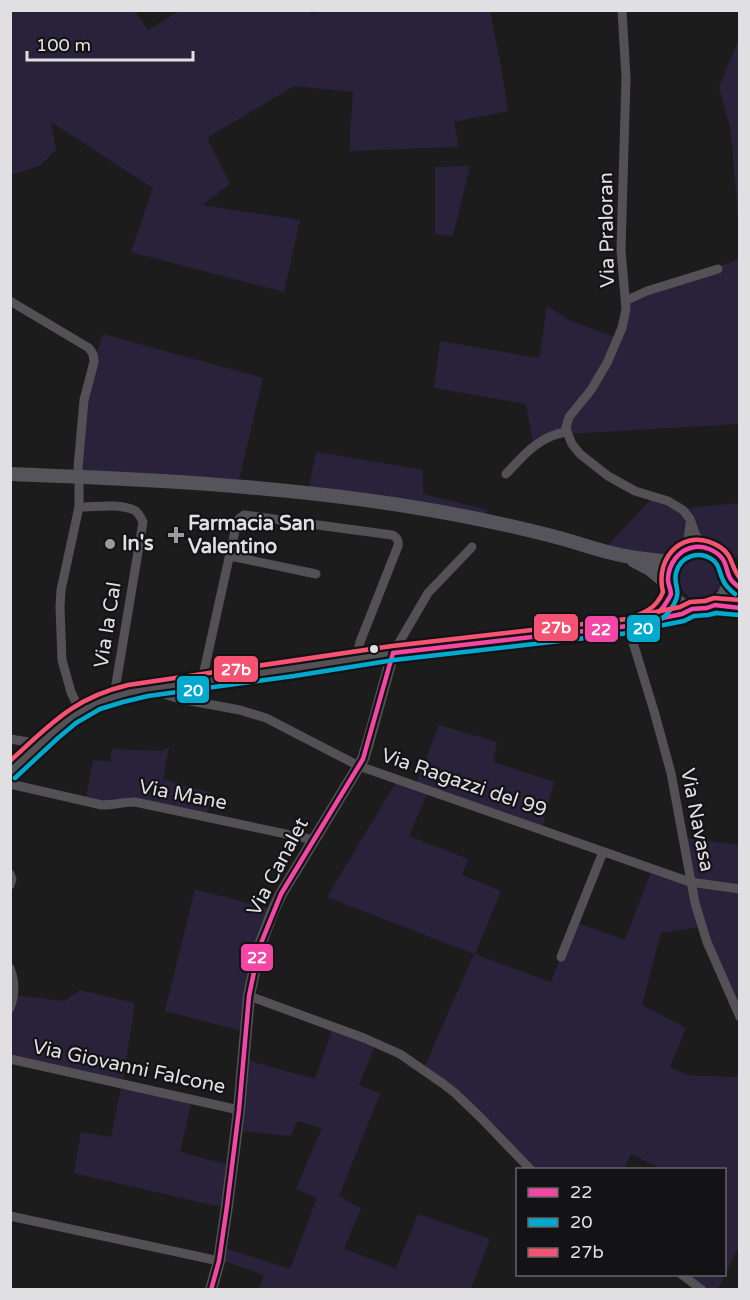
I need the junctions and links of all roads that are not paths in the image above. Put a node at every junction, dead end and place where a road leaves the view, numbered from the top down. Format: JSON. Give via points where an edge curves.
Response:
{"nodes":[{"id":1,"x":622,"y":10,"type":"edge"},
{"id":2,"x":718,"y":269,"type":"dead end"},
{"id":3,"x":627,"y":300,"type":"junction"},
{"id":4,"x":10,"y":301,"type":"edge"},
{"id":5,"x":567,"y":432,"type":"junction"},
{"id":6,"x":10,"y":474,"type":"edge"},
{"id":7,"x":506,"y":474,"type":"dead end"},
{"id":8,"x":79,"y":476,"type":"junction"},
{"id":9,"x":79,"y":507,"type":"junction"},
{"id":10,"x":690,"y":519,"type":"junction"},
{"id":11,"x":472,"y":547,"type":"dead end"},
{"id":12,"x":709,"y":549,"type":"junction"},
{"id":13,"x":684,"y":550,"type":"junction"},
{"id":14,"x":230,"y":556,"type":"junction"},
{"id":15,"x":626,"y":556,"type":"junction"},
{"id":16,"x":671,"y":562,"type":"junction"},
{"id":17,"x":316,"y":574,"type":"dead end"},
{"id":18,"x":730,"y":577,"type":"junction"},
{"id":19,"x":669,"y":588,"type":"junction"},
{"id":20,"x":740,"y":589,"type":"edge"},
{"id":21,"x":715,"y":605,"type":"junction"},
{"id":22,"x":740,"y":608,"type":"edge"},
{"id":23,"x":692,"y":609,"type":"junction"},
{"id":24,"x":647,"y":620,"type":"junction"},
{"id":25,"x":627,"y":626,"type":"junction"},
{"id":26,"x":393,"y":653,"type":"junction"},
{"id":27,"x":359,"y":659,"type":"junction"},
{"id":28,"x":202,"y":680,"type":"junction"},
{"id":29,"x":147,"y":688,"type":"junction"},
{"id":30,"x":114,"y":696,"type":"junction"},
{"id":31,"x":80,"y":711,"type":"junction"},
{"id":32,"x":10,"y":739,"type":"edge"},
{"id":33,"x":41,"y":744,"type":"junction"},
{"id":34,"x":359,"y":766,"type":"junction"},
{"id":35,"x":10,"y":772,"type":"edge"},
{"id":36,"x":10,"y":784,"type":"edge"},
{"id":37,"x":314,"y":840,"type":"junction"},
{"id":38,"x":603,"y":852,"type":"junction"},
{"id":39,"x":10,"y":874,"type":"edge"},
{"id":40,"x":690,"y":882,"type":"junction"},
{"id":41,"x":10,"y":885,"type":"edge"},
{"id":42,"x":740,"y":889,"type":"edge"},
{"id":43,"x":561,"y":957,"type":"dead end"},
{"id":44,"x":10,"y":968,"type":"edge"},
{"id":45,"x":249,"y":996,"type":"junction"},
{"id":46,"x":10,"y":1008,"type":"edge"},
{"id":47,"x":740,"y":1017,"type":"edge"},
{"id":48,"x":10,"y":1059,"type":"edge"},
{"id":49,"x":239,"y":1110,"type":"junction"},
{"id":50,"x":529,"y":1168,"type":"edge"},
{"id":51,"x":10,"y":1216,"type":"edge"},
{"id":52,"x":219,"y":1261,"type":"junction"},
{"id":53,"x":682,"y":1276,"type":"edge"},
{"id":54,"x":211,"y":1290,"type":"edge"},
{"id":55,"x":702,"y":1290,"type":"edge"}],
"edges":[{"from":1,"to":3,"type":"street","name":"Via Praloran","via":[[626,78],[621,250]]},
{"from":2,"to":3,"type":"street"},
{"from":3,"to":5,"type":"street","name":"Via Praloran","via":[[622,328],[607,363],[569,417]]},
{"from":4,"to":8,"type":"street","name":"Via la Cal","via":[[93,354],[84,400]]},
{"from":5,"to":7,"type":"street","via":[[543,440]]},
{"from":5,"to":10,"type":"street","via":[[580,454],[608,477],[673,503]]},
{"from":6,"to":8,"type":"main road"},
{"from":8,"to":9,"type":"street","name":"Via la Cal"},
{"from":8,"to":15,"type":"main road","via":[[241,486],[366,500],[486,520]]},
{"from":9,"to":30,"type":"street","name":"Via la Cal","via":[[117,506],[134,510],[143,522]]},
{"from":9,"to":31,"type":"street","name":"Via la Cal","via":[[60,608],[62,660]]},
{"from":10,"to":12,"type":"street","via":[[696,536]]},
{"from":10,"to":13,"type":"street"},
{"from":11,"to":26,"type":"street","via":[[428,593]]},
{"from":12,"to":13,"type":"main road"},
{"from":12,"to":18,"type":"main road","via":[[723,560]]},
{"from":13,"to":16,"type":"main road"},
{"from":14,"to":17,"type":"street"},
{"from":14,"to":27,"type":"street","via":[[237,522],[244,515],[396,537],[398,546],[360,642]]},
{"from":14,"to":28,"type":"street"},
{"from":15,"to":16,"type":"main road"},
{"from":15,"to":19,"type":"main road","via":[[650,569]]},
{"from":16,"to":19,"type":"main road"},
{"from":18,"to":20,"type":"main road"},
{"from":18,"to":21,"type":"main road","via":[[723,598]]},
{"from":19,"to":23,"type":"main road","via":[[676,600]]},
{"from":19,"to":24,"type":"street","name":"Via la Cal","via":[[667,604]]},
{"from":21,"to":22,"type":"main road"},
{"from":21,"to":23,"type":"main road"},
{"from":23,"to":24,"type":"street","name":"Via la Cal"},
{"from":24,"to":25,"type":"street","name":"Via la Cal"},
{"from":25,"to":26,"type":"street","name":"Via la Cal"},
{"from":25,"to":40,"type":"street","name":"Via Navasa","via":[[671,772]]},
{"from":26,"to":27,"type":"street","name":"Via la Cal"},
{"from":26,"to":34,"type":"street","name":"Via Canalet"},
{"from":27,"to":28,"type":"street","name":"Via la Cal"},
{"from":28,"to":29,"type":"street","name":"Via la Cal"},
{"from":29,"to":30,"type":"street","name":"Via la Cal"},
{"from":29,"to":34,"type":"street","name":"Via Ragazzi del 99","via":[[266,718]]},
{"from":30,"to":31,"type":"street","name":"Via la Cal"},
{"from":31,"to":33,"type":"street","name":"Via la Cal"},
{"from":32,"to":33,"type":"street"},
{"from":33,"to":35,"type":"street","name":"Via la Cal"},
{"from":34,"to":37,"type":"street","name":"Via Canalet"},
{"from":34,"to":38,"type":"street","name":"Via Ragazzi del 99"},
{"from":36,"to":37,"type":"street","name":"Via Mane","via":[[102,805],[135,802]]},
{"from":37,"to":45,"type":"street","name":"Via Canalet","via":[[273,911],[259,948]]},
{"from":38,"to":40,"type":"street","name":"Via Ragazzi del 99"},
{"from":38,"to":43,"type":"street"},
{"from":39,"to":41,"type":"street"},
{"from":40,"to":42,"type":"street","name":"Via Ragazzi del 99"},
{"from":40,"to":47,"type":"street","name":"Via Navasa","via":[[707,942]]},
{"from":44,"to":46,"type":"street","via":[[14,988]]},
{"from":45,"to":49,"type":"street","name":"Via Canalet"},
{"from":45,"to":50,"type":"street","via":[[400,1054],[455,1094]]},
{"from":48,"to":49,"type":"street","name":"Via Giovanni Falcone"},
{"from":49,"to":52,"type":"street","name":"Via Canalet"},
{"from":51,"to":52,"type":"street"},
{"from":52,"to":54,"type":"street","name":"Via Canalet"},
{"from":53,"to":55,"type":"street"}]}
